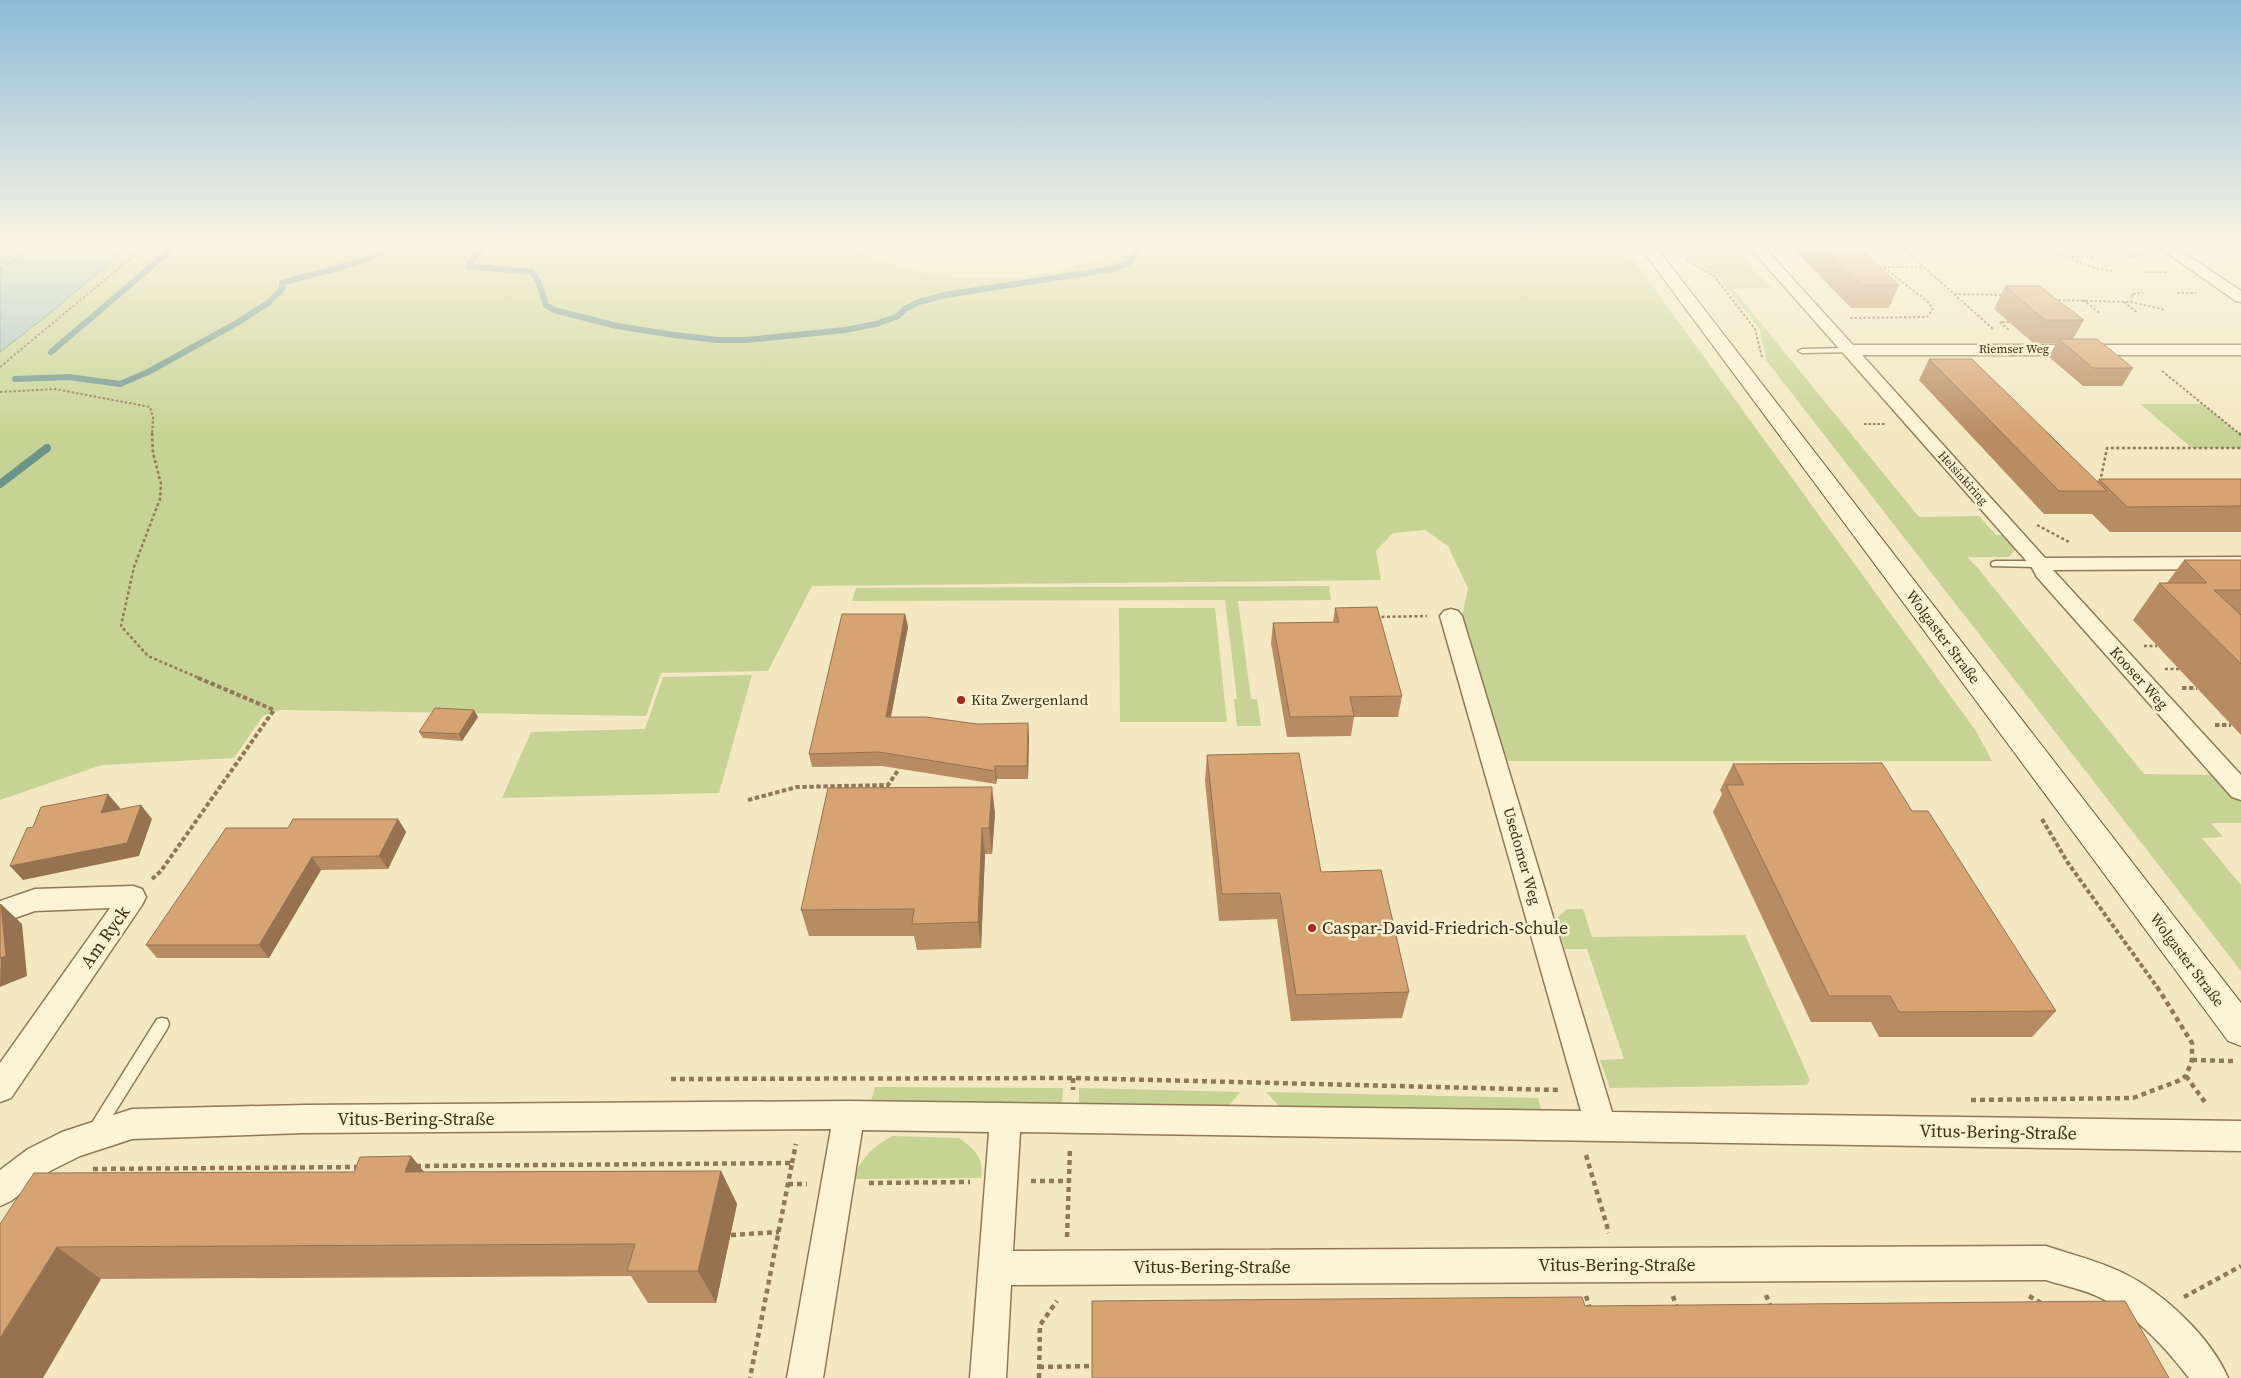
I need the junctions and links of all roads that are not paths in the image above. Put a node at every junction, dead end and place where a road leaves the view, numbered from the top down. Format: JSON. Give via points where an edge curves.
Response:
{"nodes":[{"id":1,"x":1694,"y":307,"type":"edge"},
{"id":2,"x":1810,"y":307,"type":"edge"},
{"id":3,"x":1847,"y":350,"type":"junction"},
{"id":4,"x":2241,"y":350,"type":"edge"},
{"id":5,"x":1802,"y":351,"type":"dead end"},
{"id":6,"x":2241,"y":563,"type":"edge"},
{"id":7,"x":1996,"y":564,"type":"dead end"},
{"id":8,"x":2040,"y":564,"type":"junction"},
{"id":9,"x":1451,"y":616,"type":"road end"},
{"id":10,"x":2241,"y":791,"type":"edge"},
{"id":11,"x":0,"y":912,"type":"edge"},
{"id":12,"x":162,"y":1024,"type":"dead end"},
{"id":13,"x":2241,"y":1030,"type":"edge"},
{"id":14,"x":0,"y":1088,"type":"edge"},
{"id":15,"x":849,"y":1115,"type":"junction"},
{"id":16,"x":1005,"y":1118,"type":"junction"},
{"id":17,"x":1602,"y":1126,"type":"junction"},
{"id":18,"x":2241,"y":1136,"type":"edge"},
{"id":19,"x":91,"y":1137,"type":"junction"},
{"id":20,"x":3,"y":1180,"type":"edge"},
{"id":21,"x":996,"y":1268,"type":"junction"},
{"id":22,"x":2206,"y":1372,"type":"edge"},
{"id":23,"x":805,"y":1378,"type":"edge"},
{"id":24,"x":988,"y":1378,"type":"edge"}],
"edges":[{"from":1,"to":13,"type":"main road","name":"Wolgaster Straße"},
{"from":2,"to":3,"type":"street","name":"Helsinkiring"},
{"from":3,"to":4,"type":"street","name":"Riemser Weg"},
{"from":3,"to":5,"type":"lane"},
{"from":3,"to":8,"type":"street","name":"Helsinkiring"},
{"from":6,"to":8,"type":"street"},
{"from":7,"to":8,"type":"lane"},
{"from":8,"to":10,"type":"street","name":"Kooser Weg","via":[[2044,573]]},
{"from":9,"to":17,"type":"street","name":"Usedomer Weg"},
{"from":11,"to":14,"type":"street","name":"Am Ryck","via":[[35,900],[133,897]]},
{"from":12,"to":19,"type":"lane"},
{"from":15,"to":16,"type":"street","name":"Vitus-Bering-Straße"},
{"from":15,"to":19,"type":"street","name":"Vitus-Bering-Straße","via":[[295,1119],[132,1124]]},
{"from":15,"to":23,"type":"street"},
{"from":16,"to":17,"type":"street","name":"Vitus-Bering-Straße"},
{"from":16,"to":21,"type":"street"},
{"from":17,"to":18,"type":"street","name":"Vitus-Bering-Straße"},
{"from":19,"to":20,"type":"street","name":"Vitus-Bering-Straße","via":[[73,1143]]},
{"from":21,"to":22,"type":"street","name":"Vitus-Bering-Straße","via":[[2046,1263],[2118,1288],[2158,1319]]},
{"from":21,"to":24,"type":"street"}]}
